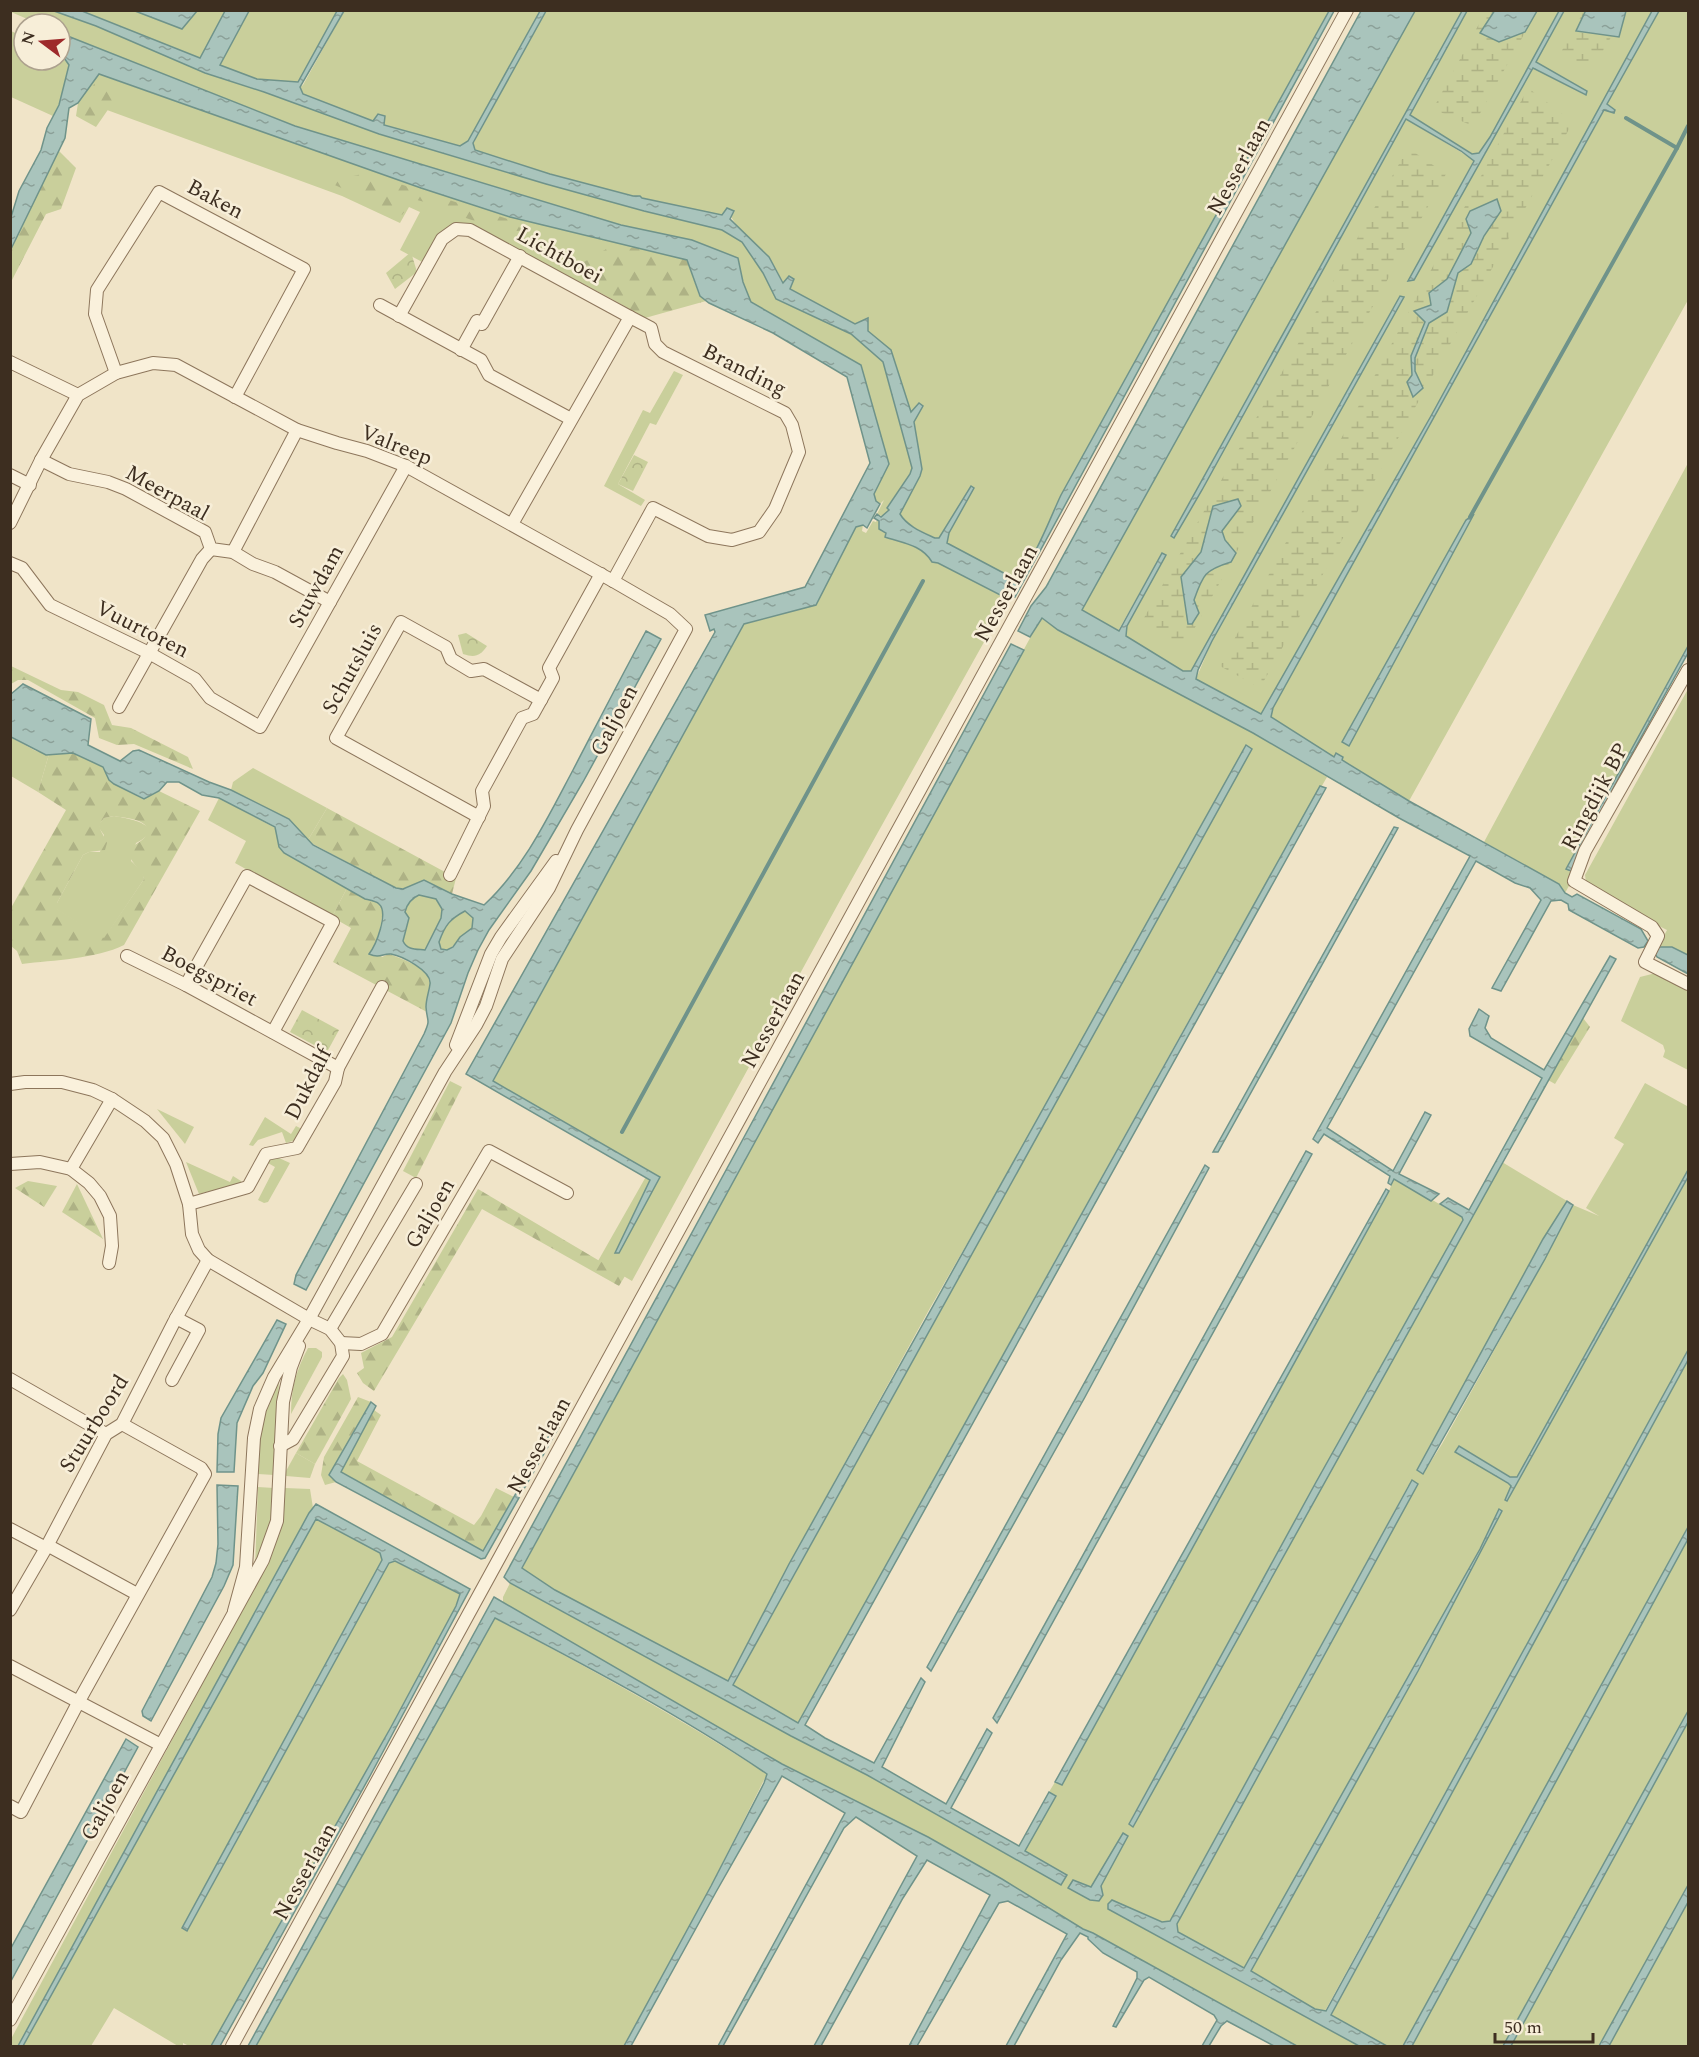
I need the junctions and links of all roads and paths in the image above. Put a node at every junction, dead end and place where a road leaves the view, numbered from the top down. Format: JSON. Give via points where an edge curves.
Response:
{"nodes":[{"id":1,"x":1347,"y":10,"type":"edge"},
{"id":2,"x":520,"y":256,"type":"junction"},
{"id":3,"x":380,"y":305,"type":"dead end"},
{"id":4,"x":399,"y":316,"type":"junction"},
{"id":5,"x":630,"y":317,"type":"junction"},
{"id":6,"x":461,"y":350,"type":"junction"},
{"id":7,"x":10,"y":362,"type":"edge"},
{"id":8,"x":116,"y":373,"type":"junction"},
{"id":9,"x":78,"y":395,"type":"junction"},
{"id":10,"x":235,"y":397,"type":"junction"},
{"id":11,"x":571,"y":419,"type":"junction"},
{"id":12,"x":297,"y":430,"type":"junction"},
{"id":13,"x":41,"y":460,"type":"junction"},
{"id":14,"x":406,"y":466,"type":"junction"},
{"id":15,"x":10,"y":475,"type":"edge"},
{"id":16,"x":30,"y":485,"type":"junction"},
{"id":17,"x":10,"y":523,"type":"edge"},
{"id":18,"x":512,"y":524,"type":"junction"},
{"id":19,"x":211,"y":549,"type":"junction"},
{"id":20,"x":233,"y":552,"type":"junction"},
{"id":21,"x":10,"y":563,"type":"edge"},
{"id":22,"x":601,"y":574,"type":"junction"},
{"id":23,"x":614,"y":581,"type":"junction"},
{"id":24,"x":330,"y":602,"type":"junction"},
{"id":25,"x":686,"y":629,"type":"joint"},
{"id":26,"x":149,"y":653,"type":"junction"},
{"id":27,"x":1689,"y":670,"type":"edge"},
{"id":28,"x":541,"y":700,"type":"junction"},
{"id":29,"x":119,"y":707,"type":"dead end"},
{"id":30,"x":260,"y":727,"type":"joint"},
{"id":31,"x":479,"y":817,"type":"junction"},
{"id":32,"x":450,"y":874,"type":"dead end"},
{"id":33,"x":128,"y":956,"type":"dead end"},
{"id":34,"x":1689,"y":984,"type":"edge"},
{"id":35,"x":186,"y":985,"type":"junction"},
{"id":36,"x":382,"y":987,"type":"dead end"},
{"id":37,"x":273,"y":1032,"type":"junction"},
{"id":38,"x":338,"y":1068,"type":"junction"},
{"id":39,"x":10,"y":1084,"type":"edge"},
{"id":40,"x":112,"y":1099,"type":"junction"},
{"id":41,"x":10,"y":1164,"type":"edge"},
{"id":42,"x":71,"y":1169,"type":"junction"},
{"id":43,"x":416,"y":1184,"type":"dead end"},
{"id":44,"x":567,"y":1193,"type":"dead end"},
{"id":45,"x":189,"y":1204,"type":"junction"},
{"id":46,"x":208,"y":1260,"type":"junction"},
{"id":47,"x":109,"y":1263,"type":"dead end"},
{"id":48,"x":309,"y":1319,"type":"junction"},
{"id":49,"x":175,"y":1320,"type":"junction"},
{"id":50,"x":330,"y":1329,"type":"junction"},
{"id":51,"x":341,"y":1343,"type":"junction"},
{"id":52,"x":10,"y":1379,"type":"edge"},
{"id":53,"x":172,"y":1380,"type":"dead end"},
{"id":54,"x":122,"y":1424,"type":"junction"},
{"id":55,"x":106,"y":1434,"type":"junction"},
{"id":56,"x":280,"y":1446,"type":"junction"},
{"id":57,"x":10,"y":1529,"type":"edge"},
{"id":58,"x":47,"y":1547,"type":"junction"},
{"id":59,"x":137,"y":1594,"type":"junction"},
{"id":60,"x":10,"y":1610,"type":"edge"},
{"id":61,"x":234,"y":1611,"type":"junction"},
{"id":62,"x":10,"y":1666,"type":"edge"},
{"id":63,"x":79,"y":1701,"type":"junction"},
{"id":64,"x":161,"y":1745,"type":"junction"},
{"id":65,"x":10,"y":1806,"type":"edge"},
{"id":66,"x":10,"y":2020,"type":"edge"},
{"id":67,"x":232,"y":2046,"type":"edge"}],
"edges":[{"from":1,"to":67,"type":"street","name":"Nesserlaan"},
{"from":2,"to":4,"type":"street","name":"Lichtboei","via":[[470,230],[456,229],[442,238]]},
{"from":2,"to":5,"type":"street","name":"Lichtboei"},
{"from":2,"to":6,"type":"street","via":[[482,324],[477,321]]},
{"from":3,"to":4,"type":"street"},
{"from":4,"to":6,"type":"street"},
{"from":5,"to":11,"type":"street"},
{"from":5,"to":23,"type":"street","name":"Branding","via":[[651,328],[663,352],[784,413],[792,425],[799,452],[775,509],[759,532],[732,540],[708,536],[653,508]]},
{"from":6,"to":11,"type":"street","via":[[481,360],[489,375]]},
{"from":7,"to":9,"type":"street"},
{"from":8,"to":9,"type":"street","name":"Valreep"},
{"from":8,"to":10,"type":"street","name":"Valreep","via":[[153,363],[176,365]]},
{"from":8,"to":10,"type":"street","name":"Baken","via":[[95,314],[97,290],[159,192],[304,269]]},
{"from":9,"to":13,"type":"street"},
{"from":10,"to":12,"type":"street","name":"Valreep"},
{"from":11,"to":18,"type":"street"},
{"from":12,"to":14,"type":"street","name":"Valreep"},
{"from":12,"to":20,"type":"street"},
{"from":13,"to":16,"type":"street"},
{"from":13,"to":19,"type":"street","name":"Meerpaal","via":[[69,474],[126,489],[205,532]]},
{"from":14,"to":18,"type":"street","name":"Valreep"},
{"from":14,"to":24,"type":"street","name":"Stuwdam"},
{"from":15,"to":16,"type":"street"},
{"from":16,"to":17,"type":"street"},
{"from":18,"to":22,"type":"street","name":"Valreep"},
{"from":19,"to":20,"type":"street","name":"Meerpaal"},
{"from":19,"to":26,"type":"street"},
{"from":20,"to":24,"type":"street","name":"Meerpaal"},
{"from":21,"to":26,"type":"street","name":"Vuurtoren","via":[[22,568],[50,605]]},
{"from":22,"to":23,"type":"street","name":"Valreep"},
{"from":22,"to":28,"type":"street","via":[[549,668],[553,678]]},
{"from":23,"to":25,"type":"street","name":"Valreep","via":[[670,614]]},
{"from":24,"to":30,"type":"street","name":"Stuwdam"},
{"from":25,"to":48,"type":"street","name":"Galjoen","via":[[577,830],[491,954],[445,1072]]},
{"from":26,"to":29,"type":"street"},
{"from":26,"to":30,"type":"street","name":"Vuurtoren","via":[[195,679],[210,698]]},
{"from":27,"to":34,"type":"street","name":"Ringdijk BP","via":[[1586,852],[1574,881],[1652,927],[1658,936],[1644,962]]},
{"from":28,"to":31,"type":"street","via":[[533,714],[522,718],[482,791],[484,806]]},
{"from":28,"to":31,"type":"street","name":"Schutsluis","via":[[484,669],[471,671],[451,659],[446,647],[401,622],[336,738]]},
{"from":31,"to":32,"type":"street"},
{"from":33,"to":35,"type":"street","name":"Boegspriet"},
{"from":35,"to":37,"type":"street","name":"Boegspriet"},
{"from":35,"to":37,"type":"street","name":"Boegspriet","via":[[247,876],[333,922]]},
{"from":36,"to":38,"type":"street","name":"Dukdalf"},
{"from":37,"to":38,"type":"street","name":"Boegspriet"},
{"from":38,"to":45,"type":"street","name":"Dukdalf","via":[[335,1082],[297,1148],[266,1154],[248,1187]]},
{"from":39,"to":40,"type":"street","via":[[62,1082]]},
{"from":40,"to":42,"type":"street"},
{"from":40,"to":45,"type":"street","via":[[163,1138],[179,1170]]},
{"from":41,"to":42,"type":"street","via":[[40,1162]]},
{"from":42,"to":47,"type":"street","via":[[90,1183],[110,1216]]},
{"from":43,"to":50,"type":"street","name":"Galjoen"},
{"from":44,"to":51,"type":"street","name":"Galjoen","via":[[489,1151],[382,1334],[361,1344]]},
{"from":45,"to":46,"type":"street","via":[[195,1243]]},
{"from":46,"to":48,"type":"street"},
{"from":46,"to":49,"type":"street","name":"Stuurboord"},
{"from":48,"to":50,"type":"street"},
{"from":48,"to":56,"type":"street","name":"Galjoen","via":[[291,1367]]},
{"from":48,"to":61,"type":"street","name":"Galjoen","via":[[274,1377],[260,1409],[254,1438],[246,1567]]},
{"from":49,"to":53,"type":"street","via":[[199,1330]]},
{"from":49,"to":54,"type":"street","name":"Stuurboord"},
{"from":50,"to":51,"type":"street"},
{"from":51,"to":56,"type":"street","via":[[343,1356],[293,1439]]},
{"from":52,"to":55,"type":"street"},
{"from":54,"to":55,"type":"street","name":"Stuurboord"},
{"from":54,"to":59,"type":"street","via":[[201,1468],[205,1474]]},
{"from":55,"to":58,"type":"street","name":"Stuurboord"},
{"from":56,"to":61,"type":"street","name":"Galjoen","via":[[277,1521],[263,1560]]},
{"from":57,"to":58,"type":"street"},
{"from":58,"to":59,"type":"street"},
{"from":58,"to":60,"type":"street","name":"Stuurboord"},
{"from":59,"to":63,"type":"street"},
{"from":61,"to":64,"type":"street","name":"Galjoen"},
{"from":62,"to":63,"type":"street"},
{"from":63,"to":64,"type":"street"},
{"from":63,"to":65,"type":"street","via":[[21,1812]]},
{"from":64,"to":66,"type":"street","name":"Galjoen"}]}
